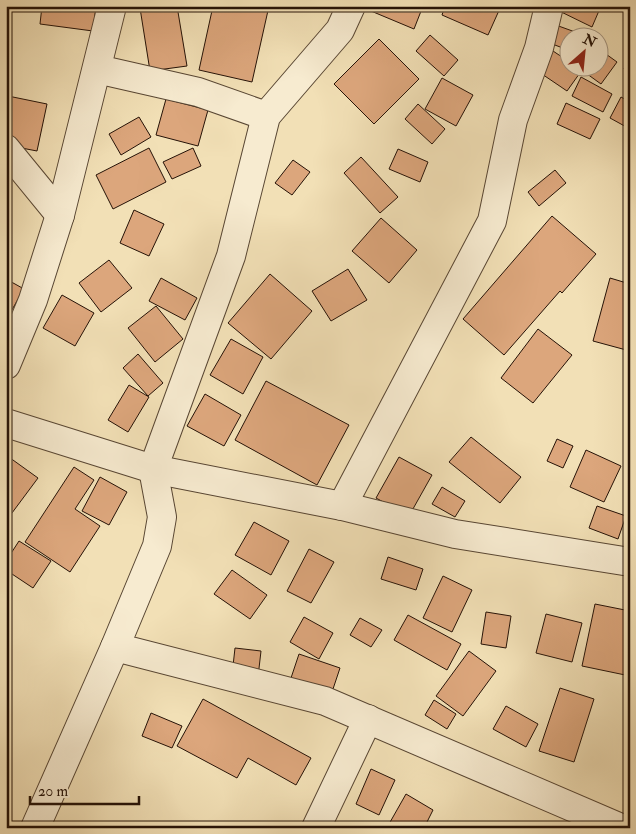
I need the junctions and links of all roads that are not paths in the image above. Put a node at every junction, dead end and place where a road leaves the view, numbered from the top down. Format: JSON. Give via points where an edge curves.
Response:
{"nodes":[{"id":1,"x":112,"y":6,"type":"edge"},
{"id":2,"x":352,"y":6,"type":"edge"},
{"id":3,"x":548,"y":6,"type":"edge"},
{"id":4,"x":97,"y":69,"type":"junction"},
{"id":5,"x":266,"y":116,"type":"junction"},
{"id":6,"x":6,"y":149,"type":"edge"},
{"id":7,"x":60,"y":215,"type":"junction"},
{"id":8,"x":6,"y":365,"type":"edge"},
{"id":9,"x":6,"y":423,"type":"edge"},
{"id":10,"x":153,"y":469,"type":"junction"},
{"id":11,"x":342,"y":506,"type":"junction"},
{"id":12,"x":630,"y":562,"type":"edge"},
{"id":13,"x":115,"y":647,"type":"junction"},
{"id":14,"x":368,"y":719,"type":"junction"},
{"id":15,"x":35,"y":828,"type":"edge"},
{"id":16,"x":316,"y":828,"type":"edge"},
{"id":17,"x":621,"y":828,"type":"edge"}],
"edges":[{"from":1,"to":4,"type":"street"},
{"from":2,"to":5,"type":"street","via":[[340,30]]},
{"from":3,"to":11,"type":"street","via":[[539,48],[513,120],[492,221]]},
{"from":4,"to":5,"type":"street","via":[[198,92]]},
{"from":4,"to":7,"type":"street"},
{"from":5,"to":10,"type":"street","via":[[231,256]]},
{"from":6,"to":7,"type":"street"},
{"from":7,"to":8,"type":"street","via":[[33,300]]},
{"from":9,"to":10,"type":"street"},
{"from":10,"to":11,"type":"street"},
{"from":10,"to":13,"type":"street","via":[[162,517],[157,546]]},
{"from":11,"to":12,"type":"street","via":[[455,534]]},
{"from":13,"to":14,"type":"street","via":[[325,701]]},
{"from":13,"to":15,"type":"street"},
{"from":14,"to":16,"type":"street"},
{"from":14,"to":17,"type":"street"}]}
